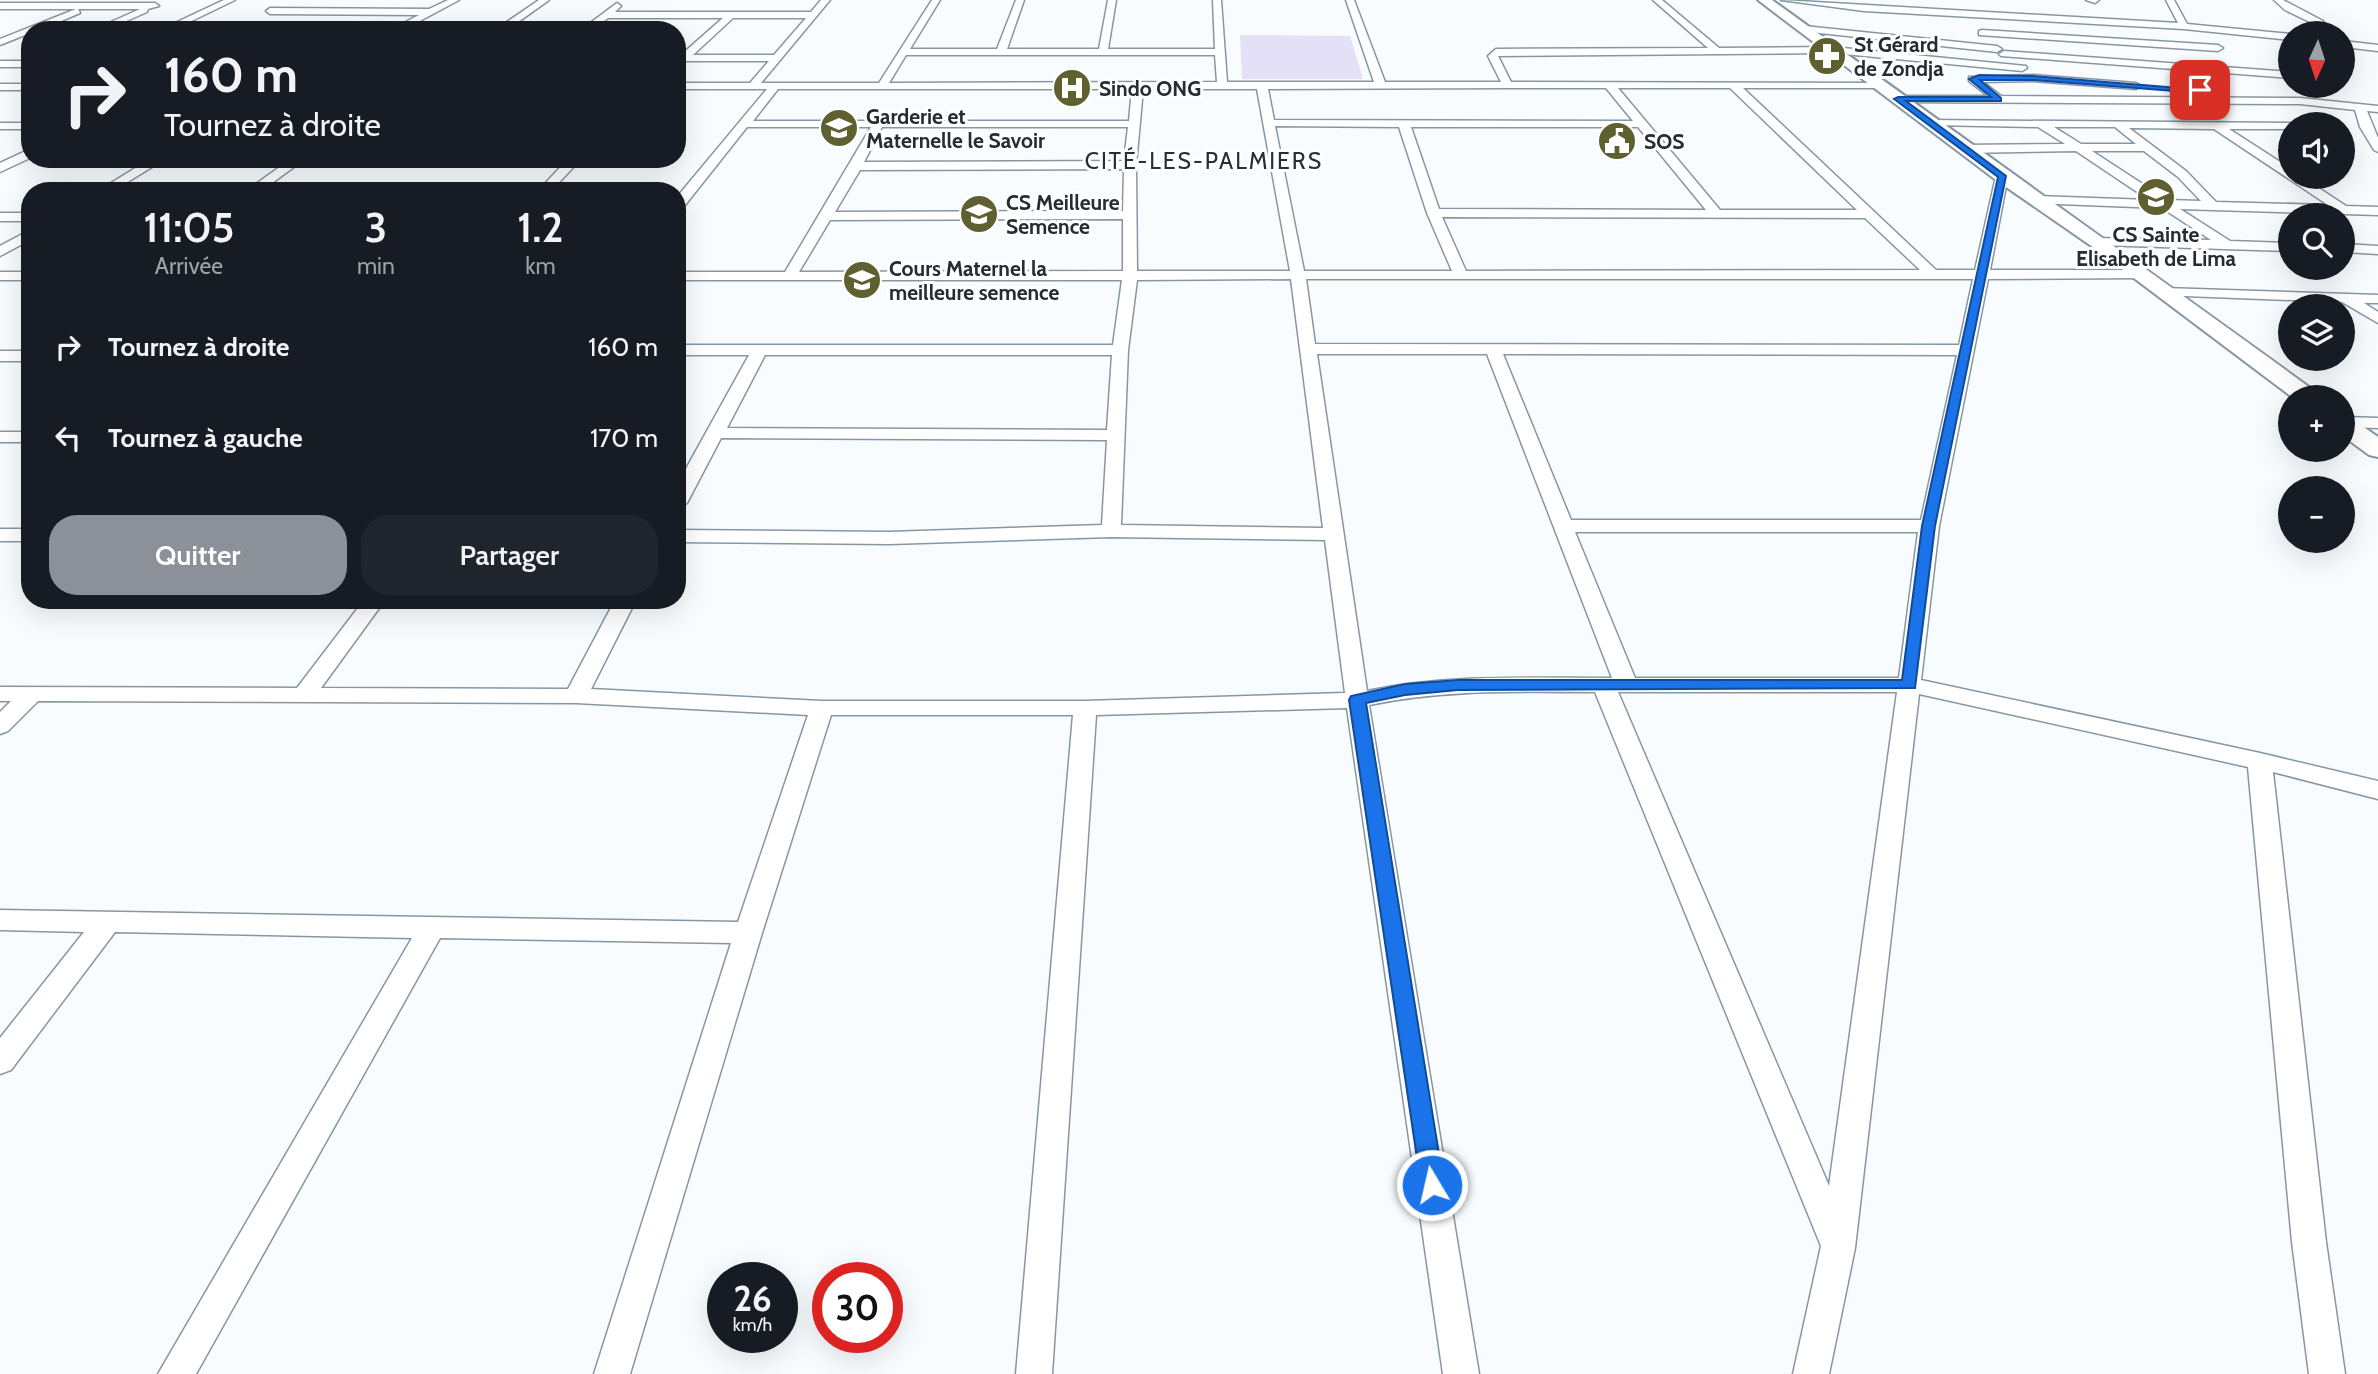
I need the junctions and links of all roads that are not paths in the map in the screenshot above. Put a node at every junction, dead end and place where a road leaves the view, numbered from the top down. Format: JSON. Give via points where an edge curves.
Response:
{"nodes":[{"id":1,"x":230,"y":0,"type":"edge"},
{"id":2,"x":292,"y":0,"type":"edge"},
{"id":3,"x":455,"y":0,"type":"edge"},
{"id":4,"x":545,"y":0,"type":"edge"},
{"id":5,"x":624,"y":0,"type":"edge"},
{"id":6,"x":826,"y":0,"type":"edge"},
{"id":7,"x":936,"y":0,"type":"edge"},
{"id":8,"x":1020,"y":0,"type":"edge"},
{"id":9,"x":1112,"y":0,"type":"edge"},
{"id":10,"x":1217,"y":0,"type":"edge"},
{"id":11,"x":1350,"y":0,"type":"edge"},
{"id":12,"x":1657,"y":0,"type":"edge"},
{"id":13,"x":1765,"y":0,"type":"edge"},
{"id":14,"x":1785,"y":0,"type":"edge"},
{"id":15,"x":1924,"y":0,"type":"edge"},
{"id":16,"x":2093,"y":0,"type":"edge"},
{"id":17,"x":2170,"y":0,"type":"edge"},
{"id":18,"x":2278,"y":0,"type":"edge"},
{"id":19,"x":0,"y":6,"type":"edge"},
{"id":20,"x":31,"y":6,"type":"junction"},
{"id":21,"x":90,"y":6,"type":"junction"},
{"id":22,"x":270,"y":11,"type":"junction"},
{"id":23,"x":432,"y":12,"type":"junction"},
{"id":24,"x":1931,"y":12,"type":"junction"},
{"id":25,"x":1949,"y":13,"type":"junction"},
{"id":26,"x":606,"y":15,"type":"junction"},
{"id":27,"x":731,"y":15,"type":"junction"},
{"id":28,"x":813,"y":15,"type":"junction"},
{"id":29,"x":0,"y":18,"type":"edge"},
{"id":30,"x":665,"y":18,"type":"junction"},
{"id":31,"x":52,"y":21,"type":"edge"},
{"id":32,"x":119,"y":21,"type":"edge"},
{"id":33,"x":184,"y":21,"type":"edge"},
{"id":34,"x":249,"y":21,"type":"edge"},
{"id":35,"x":414,"y":21,"type":"edge"},
{"id":36,"x":514,"y":21,"type":"edge"},
{"id":37,"x":598,"y":21,"type":"edge"},
{"id":38,"x":660,"y":21,"type":"edge"},
{"id":39,"x":2316,"y":21,"type":"edge"},
{"id":40,"x":2102,"y":22,"type":"junction"},
{"id":41,"x":2184,"y":26,"type":"junction"},
{"id":42,"x":1804,"y":29,"type":"junction"},
{"id":43,"x":1982,"y":33,"type":"junction"},
{"id":44,"x":21,"y":34,"type":"edge"},
{"id":45,"x":2278,"y":36,"type":"edge"},
{"id":46,"x":0,"y":42,"type":"edge"},
{"id":47,"x":2356,"y":45,"type":"edge"},
{"id":48,"x":2218,"y":48,"type":"dead end"},
{"id":49,"x":2378,"y":48,"type":"edge"},
{"id":50,"x":1716,"y":50,"type":"junction"},
{"id":51,"x":1833,"y":50,"type":"junction"},
{"id":52,"x":1220,"y":51,"type":"junction"},
{"id":53,"x":2001,"y":51,"type":"junction"},
{"id":54,"x":903,"y":52,"type":"junction"},
{"id":55,"x":1002,"y":52,"type":"junction"},
{"id":56,"x":1103,"y":52,"type":"junction"},
{"id":57,"x":686,"y":54,"type":"edge"},
{"id":58,"x":686,"y":58,"type":"edge"},
{"id":59,"x":776,"y":58,"type":"junction"},
{"id":60,"x":21,"y":62,"type":"edge"},
{"id":61,"x":0,"y":64,"type":"edge"},
{"id":62,"x":17,"y":64,"type":"junction"},
{"id":63,"x":21,"y":64,"type":"edge"},
{"id":64,"x":2022,"y":68,"type":"junction"},
{"id":65,"x":2278,"y":74,"type":"edge"},
{"id":66,"x":2033,"y":78,"type":"junction"},
{"id":67,"x":1733,"y":85,"type":"junction"},
{"id":68,"x":1880,"y":85,"type":"junction"},
{"id":69,"x":686,"y":86,"type":"edge"},
{"id":70,"x":752,"y":86,"type":"junction"},
{"id":71,"x":775,"y":86,"type":"junction"},
{"id":72,"x":882,"y":86,"type":"junction"},
{"id":73,"x":1138,"y":86,"type":"junction"},
{"id":74,"x":1222,"y":86,"type":"junction"},
{"id":75,"x":1262,"y":86,"type":"junction"},
{"id":76,"x":1381,"y":86,"type":"junction"},
{"id":77,"x":1508,"y":86,"type":"junction"},
{"id":78,"x":1610,"y":86,"type":"junction"},
{"id":79,"x":2147,"y":86,"type":"dead end"},
{"id":80,"x":0,"y":87,"type":"edge"},
{"id":81,"x":21,"y":87,"type":"edge"},
{"id":82,"x":2173,"y":88,"type":"dead end"},
{"id":83,"x":1898,"y":99,"type":"junction"},
{"id":84,"x":1998,"y":99,"type":"junction"},
{"id":85,"x":2252,"y":100,"type":"junction"},
{"id":86,"x":2360,"y":107,"type":"junction"},
{"id":87,"x":2378,"y":109,"type":"edge"},
{"id":88,"x":1930,"y":122,"type":"junction"},
{"id":89,"x":1269,"y":123,"type":"junction"},
{"id":90,"x":744,"y":124,"type":"junction"},
{"id":91,"x":878,"y":124,"type":"junction"},
{"id":92,"x":1134,"y":124,"type":"junction"},
{"id":93,"x":1404,"y":124,"type":"junction"},
{"id":94,"x":1643,"y":124,"type":"junction"},
{"id":95,"x":2040,"y":124,"type":"junction"},
{"id":96,"x":21,"y":125,"type":"edge"},
{"id":97,"x":2119,"y":125,"type":"junction"},
{"id":98,"x":2216,"y":125,"type":"junction"},
{"id":99,"x":0,"y":126,"type":"edge"},
{"id":100,"x":2278,"y":126,"type":"edge"},
{"id":101,"x":2148,"y":147,"type":"junction"},
{"id":102,"x":2081,"y":148,"type":"junction"},
{"id":103,"x":2378,"y":148,"type":"edge"},
{"id":104,"x":1965,"y":149,"type":"junction"},
{"id":105,"x":21,"y":158,"type":"edge"},
{"id":106,"x":1130,"y":165,"type":"junction"},
{"id":107,"x":856,"y":166,"type":"junction"},
{"id":108,"x":2278,"y":167,"type":"edge"},
{"id":109,"x":0,"y":168,"type":"edge"},
{"id":110,"x":144,"y":168,"type":"edge"},
{"id":111,"x":286,"y":168,"type":"edge"},
{"id":112,"x":566,"y":168,"type":"edge"},
{"id":113,"x":2002,"y":176,"type":"junction"},
{"id":114,"x":119,"y":182,"type":"edge"},
{"id":115,"x":265,"y":182,"type":"edge"},
{"id":116,"x":553,"y":182,"type":"edge"},
{"id":117,"x":2312,"y":189,"type":"edge"},
{"id":118,"x":686,"y":195,"type":"edge"},
{"id":119,"x":2036,"y":200,"type":"junction"},
{"id":120,"x":2332,"y":203,"type":"edge"},
{"id":121,"x":2161,"y":204,"type":"junction"},
{"id":122,"x":2213,"y":205,"type":"junction"},
{"id":123,"x":2278,"y":208,"type":"edge"},
{"id":124,"x":2355,"y":210,"type":"edge"},
{"id":125,"x":2378,"y":211,"type":"edge"},
{"id":126,"x":1434,"y":213,"type":"junction"},
{"id":127,"x":1867,"y":214,"type":"junction"},
{"id":128,"x":1130,"y":215,"type":"junction"},
{"id":129,"x":1717,"y":215,"type":"junction"},
{"id":130,"x":827,"y":216,"type":"junction"},
{"id":131,"x":0,"y":217,"type":"edge"},
{"id":132,"x":21,"y":217,"type":"edge"},
{"id":133,"x":2278,"y":221,"type":"edge"},
{"id":134,"x":21,"y":239,"type":"edge"},
{"id":135,"x":2097,"y":241,"type":"junction"},
{"id":136,"x":2227,"y":245,"type":"junction"},
{"id":137,"x":2278,"y":247,"type":"edge"},
{"id":138,"x":2355,"y":249,"type":"edge"},
{"id":139,"x":2378,"y":250,"type":"edge"},
{"id":140,"x":0,"y":252,"type":"edge"},
{"id":141,"x":1980,"y":272,"type":"junction"},
{"id":142,"x":1931,"y":274,"type":"junction"},
{"id":143,"x":2140,"y":274,"type":"junction"},
{"id":144,"x":1461,"y":275,"type":"junction"},
{"id":145,"x":0,"y":276,"type":"edge"},
{"id":146,"x":21,"y":276,"type":"edge"},
{"id":147,"x":686,"y":276,"type":"edge"},
{"id":148,"x":789,"y":276,"type":"junction"},
{"id":149,"x":1130,"y":276,"type":"junction"},
{"id":150,"x":1298,"y":276,"type":"junction"},
{"id":151,"x":2164,"y":292,"type":"junction"},
{"id":152,"x":2278,"y":295,"type":"edge"},
{"id":153,"x":2355,"y":298,"type":"edge"},
{"id":154,"x":2378,"y":299,"type":"edge"},
{"id":155,"x":2355,"y":304,"type":"edge"},
{"id":156,"x":2378,"y":318,"type":"edge"},
{"id":157,"x":1309,"y":349,"type":"junction"},
{"id":158,"x":686,"y":350,"type":"edge"},
{"id":159,"x":760,"y":350,"type":"junction"},
{"id":160,"x":1120,"y":350,"type":"junction"},
{"id":161,"x":1493,"y":350,"type":"junction"},
{"id":162,"x":1964,"y":350,"type":"junction"},
{"id":163,"x":0,"y":356,"type":"edge"},
{"id":164,"x":21,"y":356,"type":"edge"},
{"id":165,"x":21,"y":358,"type":"edge"},
{"id":166,"x":0,"y":369,"type":"edge"},
{"id":167,"x":2291,"y":385,"type":"edge"},
{"id":168,"x":2355,"y":423,"type":"edge"},
{"id":169,"x":2378,"y":423,"type":"edge"},
{"id":170,"x":2355,"y":432,"type":"edge"},
{"id":171,"x":715,"y":433,"type":"junction"},
{"id":172,"x":1117,"y":435,"type":"junction"},
{"id":173,"x":0,"y":437,"type":"edge"},
{"id":174,"x":21,"y":437,"type":"edge"},
{"id":175,"x":2378,"y":449,"type":"edge"},
{"id":176,"x":686,"y":486,"type":"edge"},
{"id":177,"x":1563,"y":526,"type":"junction"},
{"id":178,"x":1928,"y":526,"type":"junction"},
{"id":179,"x":1111,"y":531,"type":"junction"},
{"id":180,"x":1334,"y":534,"type":"junction"},
{"id":181,"x":0,"y":535,"type":"edge"},
{"id":182,"x":21,"y":535,"type":"edge"},
{"id":183,"x":686,"y":536,"type":"edge"},
{"id":184,"x":368,"y":609,"type":"edge"},
{"id":185,"x":621,"y":609,"type":"edge"},
{"id":186,"x":1909,"y":685,"type":"junction"},
{"id":187,"x":1615,"y":686,"type":"junction"},
{"id":188,"x":0,"y":694,"type":"edge"},
{"id":189,"x":32,"y":694,"type":"junction"},
{"id":190,"x":304,"y":695,"type":"junction"},
{"id":191,"x":576,"y":696,"type":"junction"},
{"id":192,"x":1357,"y":700,"type":"junction"},
{"id":193,"x":822,"y":708,"type":"junction"},
{"id":194,"x":1085,"y":708,"type":"junction"},
{"id":195,"x":0,"y":726,"type":"edge"},
{"id":196,"x":2260,"y":761,"type":"junction"},
{"id":197,"x":2378,"y":790,"type":"edge"},
{"id":198,"x":0,"y":920,"type":"edge"},
{"id":199,"x":108,"y":922,"type":"junction"},
{"id":200,"x":432,"y":927,"type":"junction"},
{"id":201,"x":748,"y":933,"type":"junction"},
{"id":202,"x":0,"y":1061,"type":"edge"},
{"id":203,"x":1838,"y":1248,"type":"junction"},
{"id":204,"x":176,"y":1374,"type":"edge"},
{"id":205,"x":612,"y":1374,"type":"edge"},
{"id":206,"x":1034,"y":1374,"type":"edge"},
{"id":207,"x":1461,"y":1374,"type":"edge"},
{"id":208,"x":1811,"y":1374,"type":"edge"},
{"id":209,"x":2327,"y":1374,"type":"edge"}],
"edges":[{"from":1,"to":33,"type":"street"},
{"from":2,"to":22,"type":"street"},
{"from":3,"to":23,"type":"street"},
{"from":4,"to":36,"type":"street"},
{"from":5,"to":26,"type":"street"},
{"from":6,"to":28,"type":"street"},
{"from":7,"to":54,"type":"street"},
{"from":8,"to":55,"type":"street"},
{"from":9,"to":56,"type":"street"},
{"from":10,"to":52,"type":"street"},
{"from":11,"to":76,"type":"street"},
{"from":12,"to":50,"type":"street"},
{"from":13,"to":42,"type":"street"},
{"from":14,"to":24,"type":"street"},
{"from":15,"to":24,"type":"street"},
{"from":16,"to":40,"type":"street"},
{"from":17,"to":41,"type":"street"},
{"from":18,"to":39,"type":"street"},
{"from":19,"to":20,"type":"street"},
{"from":20,"to":21,"type":"street"},
{"from":20,"to":29,"type":"street"},
{"from":21,"to":31,"type":"street"},
{"from":21,"to":32,"type":"street","via":[[159,4]]},
{"from":22,"to":23,"type":"street"},
{"from":22,"to":34,"type":"street"},
{"from":23,"to":35,"type":"street"},
{"from":24,"to":25,"type":"street"},
{"from":25,"to":40,"type":"street"},
{"from":25,"to":43,"type":"street"},
{"from":26,"to":30,"type":"street"},
{"from":26,"to":37,"type":"street"},
{"from":27,"to":28,"type":"street"},
{"from":27,"to":30,"type":"street"},
{"from":27,"to":57,"type":"street"},
{"from":28,"to":59,"type":"street"},
{"from":30,"to":38,"type":"street"},
{"from":40,"to":41,"type":"street"},
{"from":41,"to":45,"type":"street"},
{"from":42,"to":51,"type":"street"},
{"from":42,"to":53,"type":"street"},
{"from":43,"to":48,"type":"street"},
{"from":43,"to":53,"type":"street"},
{"from":44,"to":46,"type":"street"},
{"from":47,"to":49,"type":"street"},
{"from":50,"to":51,"type":"street"},
{"from":50,"to":77,"type":"street","via":[[1496,52],[1493,56]]},
{"from":51,"to":64,"type":"street"},
{"from":51,"to":68,"type":"street"},
{"from":52,"to":56,"type":"street"},
{"from":52,"to":74,"type":"street"},
{"from":53,"to":64,"type":"street"},
{"from":53,"to":65,"type":"street"},
{"from":54,"to":55,"type":"street"},
{"from":54,"to":72,"type":"street"},
{"from":55,"to":56,"type":"street"},
{"from":58,"to":59,"type":"street"},
{"from":59,"to":70,"type":"street"},
{"from":60,"to":62,"type":"street"},
{"from":61,"to":62,"type":"street"},
{"from":62,"to":63,"type":"street"},
{"from":64,"to":66,"type":"street"},
{"from":66,"to":79,"type":"street"},
{"from":66,"to":84,"type":"street","via":[[1973,79]]},
{"from":67,"to":68,"type":"street"},
{"from":67,"to":78,"type":"street"},
{"from":67,"to":127,"type":"street"},
{"from":68,"to":83,"type":"street"},
{"from":69,"to":70,"type":"street"},
{"from":70,"to":71,"type":"street"},
{"from":71,"to":72,"type":"street"},
{"from":71,"to":90,"type":"street"},
{"from":72,"to":73,"type":"street"},
{"from":73,"to":74,"type":"street"},
{"from":73,"to":92,"type":"street"},
{"from":74,"to":75,"type":"street"},
{"from":75,"to":76,"type":"street"},
{"from":75,"to":89,"type":"street"},
{"from":76,"to":77,"type":"street"},
{"from":77,"to":78,"type":"street"},
{"from":78,"to":94,"type":"street"},
{"from":80,"to":81,"type":"street"},
{"from":82,"to":85,"type":"street"},
{"from":83,"to":84,"type":"street"},
{"from":83,"to":88,"type":"street"},
{"from":84,"to":85,"type":"street"},
{"from":85,"to":86,"type":"street"},
{"from":86,"to":87,"type":"street"},
{"from":86,"to":103,"type":"street","via":[[2361,127]]},
{"from":88,"to":95,"type":"street"},
{"from":88,"to":104,"type":"street"},
{"from":89,"to":93,"type":"street"},
{"from":89,"to":150,"type":"street"},
{"from":90,"to":91,"type":"street"},
{"from":90,"to":118,"type":"street"},
{"from":91,"to":92,"type":"street"},
{"from":91,"to":107,"type":"street"},
{"from":92,"to":106,"type":"street"},
{"from":93,"to":94,"type":"street"},
{"from":93,"to":126,"type":"street"},
{"from":94,"to":129,"type":"street"},
{"from":95,"to":97,"type":"street"},
{"from":95,"to":102,"type":"street"},
{"from":96,"to":99,"type":"street"},
{"from":97,"to":98,"type":"street"},
{"from":97,"to":101,"type":"street"},
{"from":98,"to":100,"type":"street"},
{"from":98,"to":108,"type":"street"},
{"from":101,"to":102,"type":"street"},
{"from":101,"to":122,"type":"street"},
{"from":102,"to":104,"type":"street"},
{"from":102,"to":121,"type":"street"},
{"from":104,"to":113,"type":"street"},
{"from":105,"to":109,"type":"street"},
{"from":106,"to":107,"type":"street"},
{"from":106,"to":128,"type":"street"},
{"from":107,"to":130,"type":"street"},
{"from":110,"to":114,"type":"street"},
{"from":111,"to":115,"type":"street"},
{"from":112,"to":116,"type":"street"},
{"from":113,"to":119,"type":"street"},
{"from":113,"to":141,"type":"street"},
{"from":117,"to":120,"type":"street"},
{"from":119,"to":121,"type":"street"},
{"from":119,"to":135,"type":"street"},
{"from":121,"to":122,"type":"street"},
{"from":121,"to":136,"type":"street"},
{"from":122,"to":123,"type":"street"},
{"from":122,"to":133,"type":"street"},
{"from":124,"to":125,"type":"street"},
{"from":126,"to":129,"type":"street"},
{"from":126,"to":144,"type":"street"},
{"from":127,"to":129,"type":"street"},
{"from":127,"to":142,"type":"street"},
{"from":128,"to":130,"type":"street"},
{"from":128,"to":149,"type":"street"},
{"from":130,"to":148,"type":"street"},
{"from":131,"to":132,"type":"street"},
{"from":134,"to":140,"type":"street"},
{"from":135,"to":136,"type":"street"},
{"from":135,"to":143,"type":"street"},
{"from":136,"to":137,"type":"street"},
{"from":138,"to":139,"type":"street"},
{"from":141,"to":142,"type":"street"},
{"from":141,"to":143,"type":"street"},
{"from":141,"to":162,"type":"street"},
{"from":142,"to":144,"type":"street"},
{"from":143,"to":151,"type":"street"},
{"from":144,"to":150,"type":"street"},
{"from":145,"to":146,"type":"street"},
{"from":147,"to":148,"type":"street"},
{"from":148,"to":149,"type":"street"},
{"from":149,"to":150,"type":"street"},
{"from":149,"to":160,"type":"street"},
{"from":150,"to":157,"type":"street"},
{"from":151,"to":152,"type":"street"},
{"from":151,"to":167,"type":"street"},
{"from":153,"to":154,"type":"street"},
{"from":155,"to":156,"type":"street"},
{"from":157,"to":161,"type":"street"},
{"from":157,"to":180,"type":"street"},
{"from":158,"to":159,"type":"street"},
{"from":159,"to":160,"type":"street"},
{"from":159,"to":171,"type":"street"},
{"from":160,"to":172,"type":"street"},
{"from":161,"to":162,"type":"street"},
{"from":161,"to":177,"type":"street"},
{"from":162,"to":178,"type":"street"},
{"from":163,"to":164,"type":"street"},
{"from":165,"to":166,"type":"street"},
{"from":168,"to":169,"type":"street"},
{"from":170,"to":175,"type":"street"},
{"from":171,"to":172,"type":"street"},
{"from":171,"to":176,"type":"street"},
{"from":172,"to":179,"type":"street"},
{"from":173,"to":174,"type":"street"},
{"from":177,"to":178,"type":"street"},
{"from":177,"to":187,"type":"street"},
{"from":178,"to":186,"type":"street"},
{"from":179,"to":180,"type":"street"},
{"from":179,"to":183,"type":"street","via":[[889,538]]},
{"from":180,"to":192,"type":"street"},
{"from":181,"to":182,"type":"street"},
{"from":184,"to":190,"type":"street"},
{"from":185,"to":191,"type":"street"},
{"from":186,"to":187,"type":"street"},
{"from":186,"to":196,"type":"street"},
{"from":186,"to":203,"type":"street"},
{"from":187,"to":192,"type":"street","via":[[1458,685]]},
{"from":187,"to":203,"type":"street"},
{"from":188,"to":189,"type":"street"},
{"from":189,"to":190,"type":"street"},
{"from":189,"to":195,"type":"street"},
{"from":190,"to":191,"type":"street"},
{"from":191,"to":193,"type":"street"},
{"from":192,"to":194,"type":"street"},
{"from":192,"to":207,"type":"street"},
{"from":193,"to":194,"type":"street"},
{"from":193,"to":201,"type":"street"},
{"from":194,"to":206,"type":"street"},
{"from":196,"to":197,"type":"street"},
{"from":196,"to":209,"type":"street","via":[[2309,1242]]},
{"from":198,"to":199,"type":"street"},
{"from":199,"to":200,"type":"street"},
{"from":199,"to":202,"type":"street"},
{"from":200,"to":201,"type":"street"},
{"from":200,"to":204,"type":"street"},
{"from":201,"to":205,"type":"street"},
{"from":203,"to":208,"type":"street"}]}
